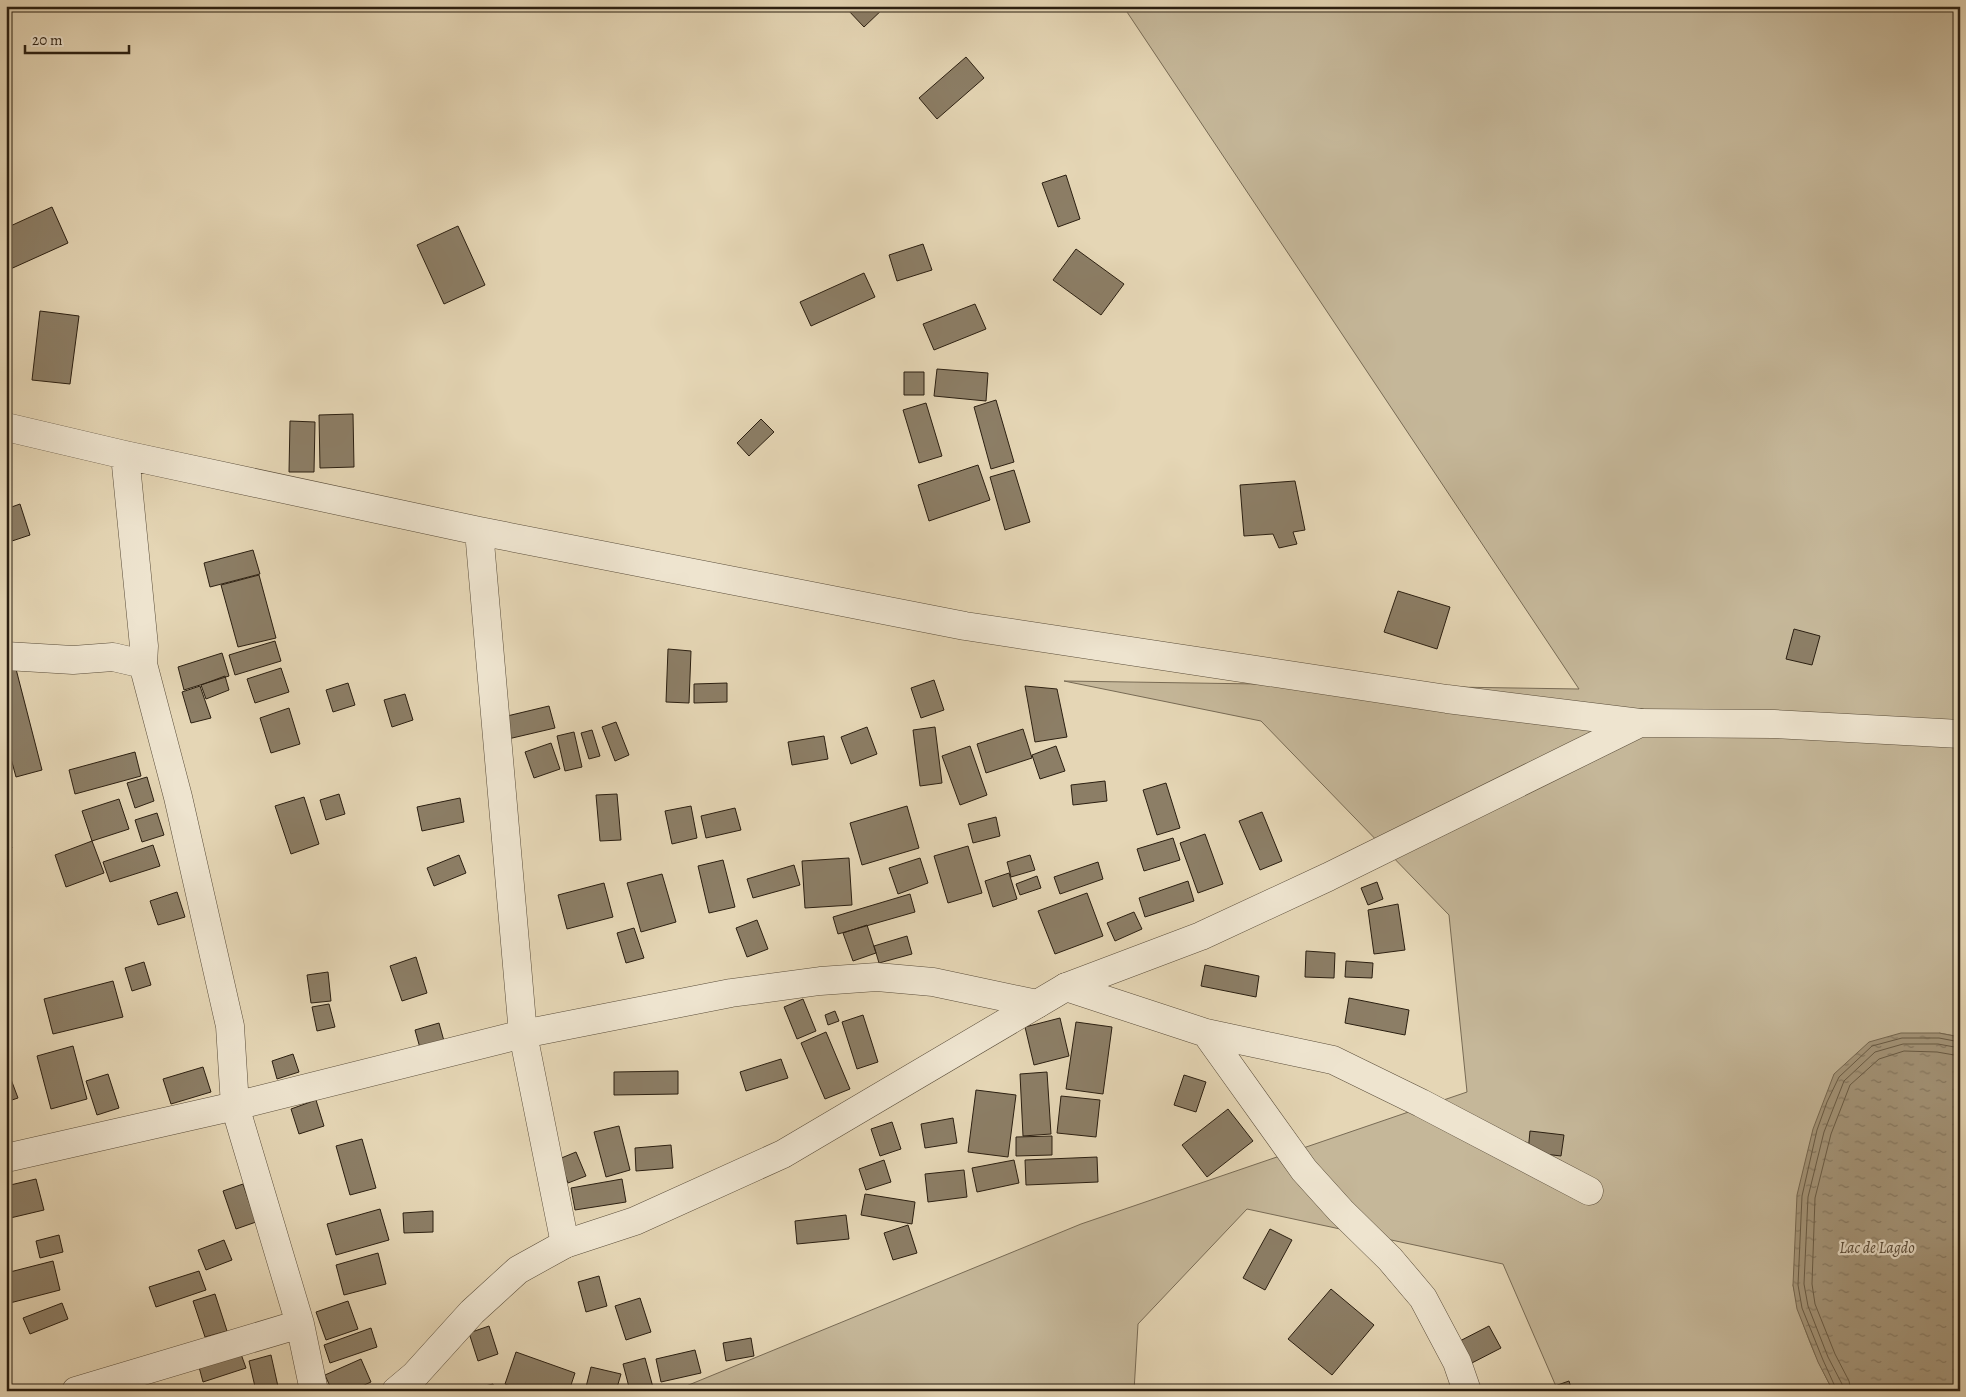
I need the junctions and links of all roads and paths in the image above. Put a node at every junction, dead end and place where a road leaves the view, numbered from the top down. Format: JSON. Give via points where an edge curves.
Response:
{"nodes":[{"id":1,"x":6,"y":427,"type":"edge"},
{"id":2,"x":125,"y":455,"type":"junction"},
{"id":3,"x":479,"y":530,"type":"junction"},
{"id":4,"x":6,"y":656,"type":"edge"},
{"id":5,"x":143,"y":664,"type":"junction"},
{"id":6,"x":1640,"y":723,"type":"junction"},
{"id":7,"x":1960,"y":734,"type":"edge"},
{"id":8,"x":1066,"y":987,"type":"junction"},
{"id":9,"x":1037,"y":1004,"type":"junction"},
{"id":10,"x":1206,"y":1033,"type":"junction"},
{"id":11,"x":523,"y":1034,"type":"junction"},
{"id":12,"x":235,"y":1106,"type":"junction"},
{"id":13,"x":6,"y":1158,"type":"edge"},
{"id":14,"x":1589,"y":1191,"type":"dead end"},
{"id":15,"x":565,"y":1244,"type":"junction"},
{"id":16,"x":300,"y":1324,"type":"junction"},
{"id":17,"x":76,"y":1391,"type":"edge"},
{"id":18,"x":314,"y":1391,"type":"edge"},
{"id":19,"x":396,"y":1391,"type":"edge"},
{"id":20,"x":1467,"y":1391,"type":"edge"}],
"edges":[{"from":1,"to":2,"type":"street"},
{"from":2,"to":3,"type":"street"},
{"from":2,"to":5,"type":"street","via":[[144,646]]},
{"from":3,"to":6,"type":"street","via":[[965,626],[1447,699]]},
{"from":3,"to":11,"type":"street"},
{"from":4,"to":5,"type":"street","via":[[73,660],[113,657]]},
{"from":5,"to":12,"type":"street","via":[[178,797],[230,1026]]},
{"from":6,"to":7,"type":"street","via":[[1774,724]]},
{"from":6,"to":8,"type":"street","via":[[1209,932]]},
{"from":8,"to":9,"type":"street"},
{"from":8,"to":10,"type":"street"},
{"from":9,"to":11,"type":"street","via":[[933,982],[877,977],[731,993]]},
{"from":9,"to":15,"type":"street","via":[[783,1154],[635,1221]]},
{"from":10,"to":14,"type":"street","via":[[1333,1060]]},
{"from":10,"to":20,"type":"street","via":[[1304,1170],[1423,1298],[1457,1362]]},
{"from":11,"to":12,"type":"street"},
{"from":11,"to":15,"type":"street"},
{"from":12,"to":13,"type":"street"},
{"from":12,"to":16,"type":"street"},
{"from":15,"to":19,"type":"street","via":[[518,1270],[472,1312],[415,1375]]},
{"from":16,"to":17,"type":"street"},
{"from":16,"to":18,"type":"street"}]}
